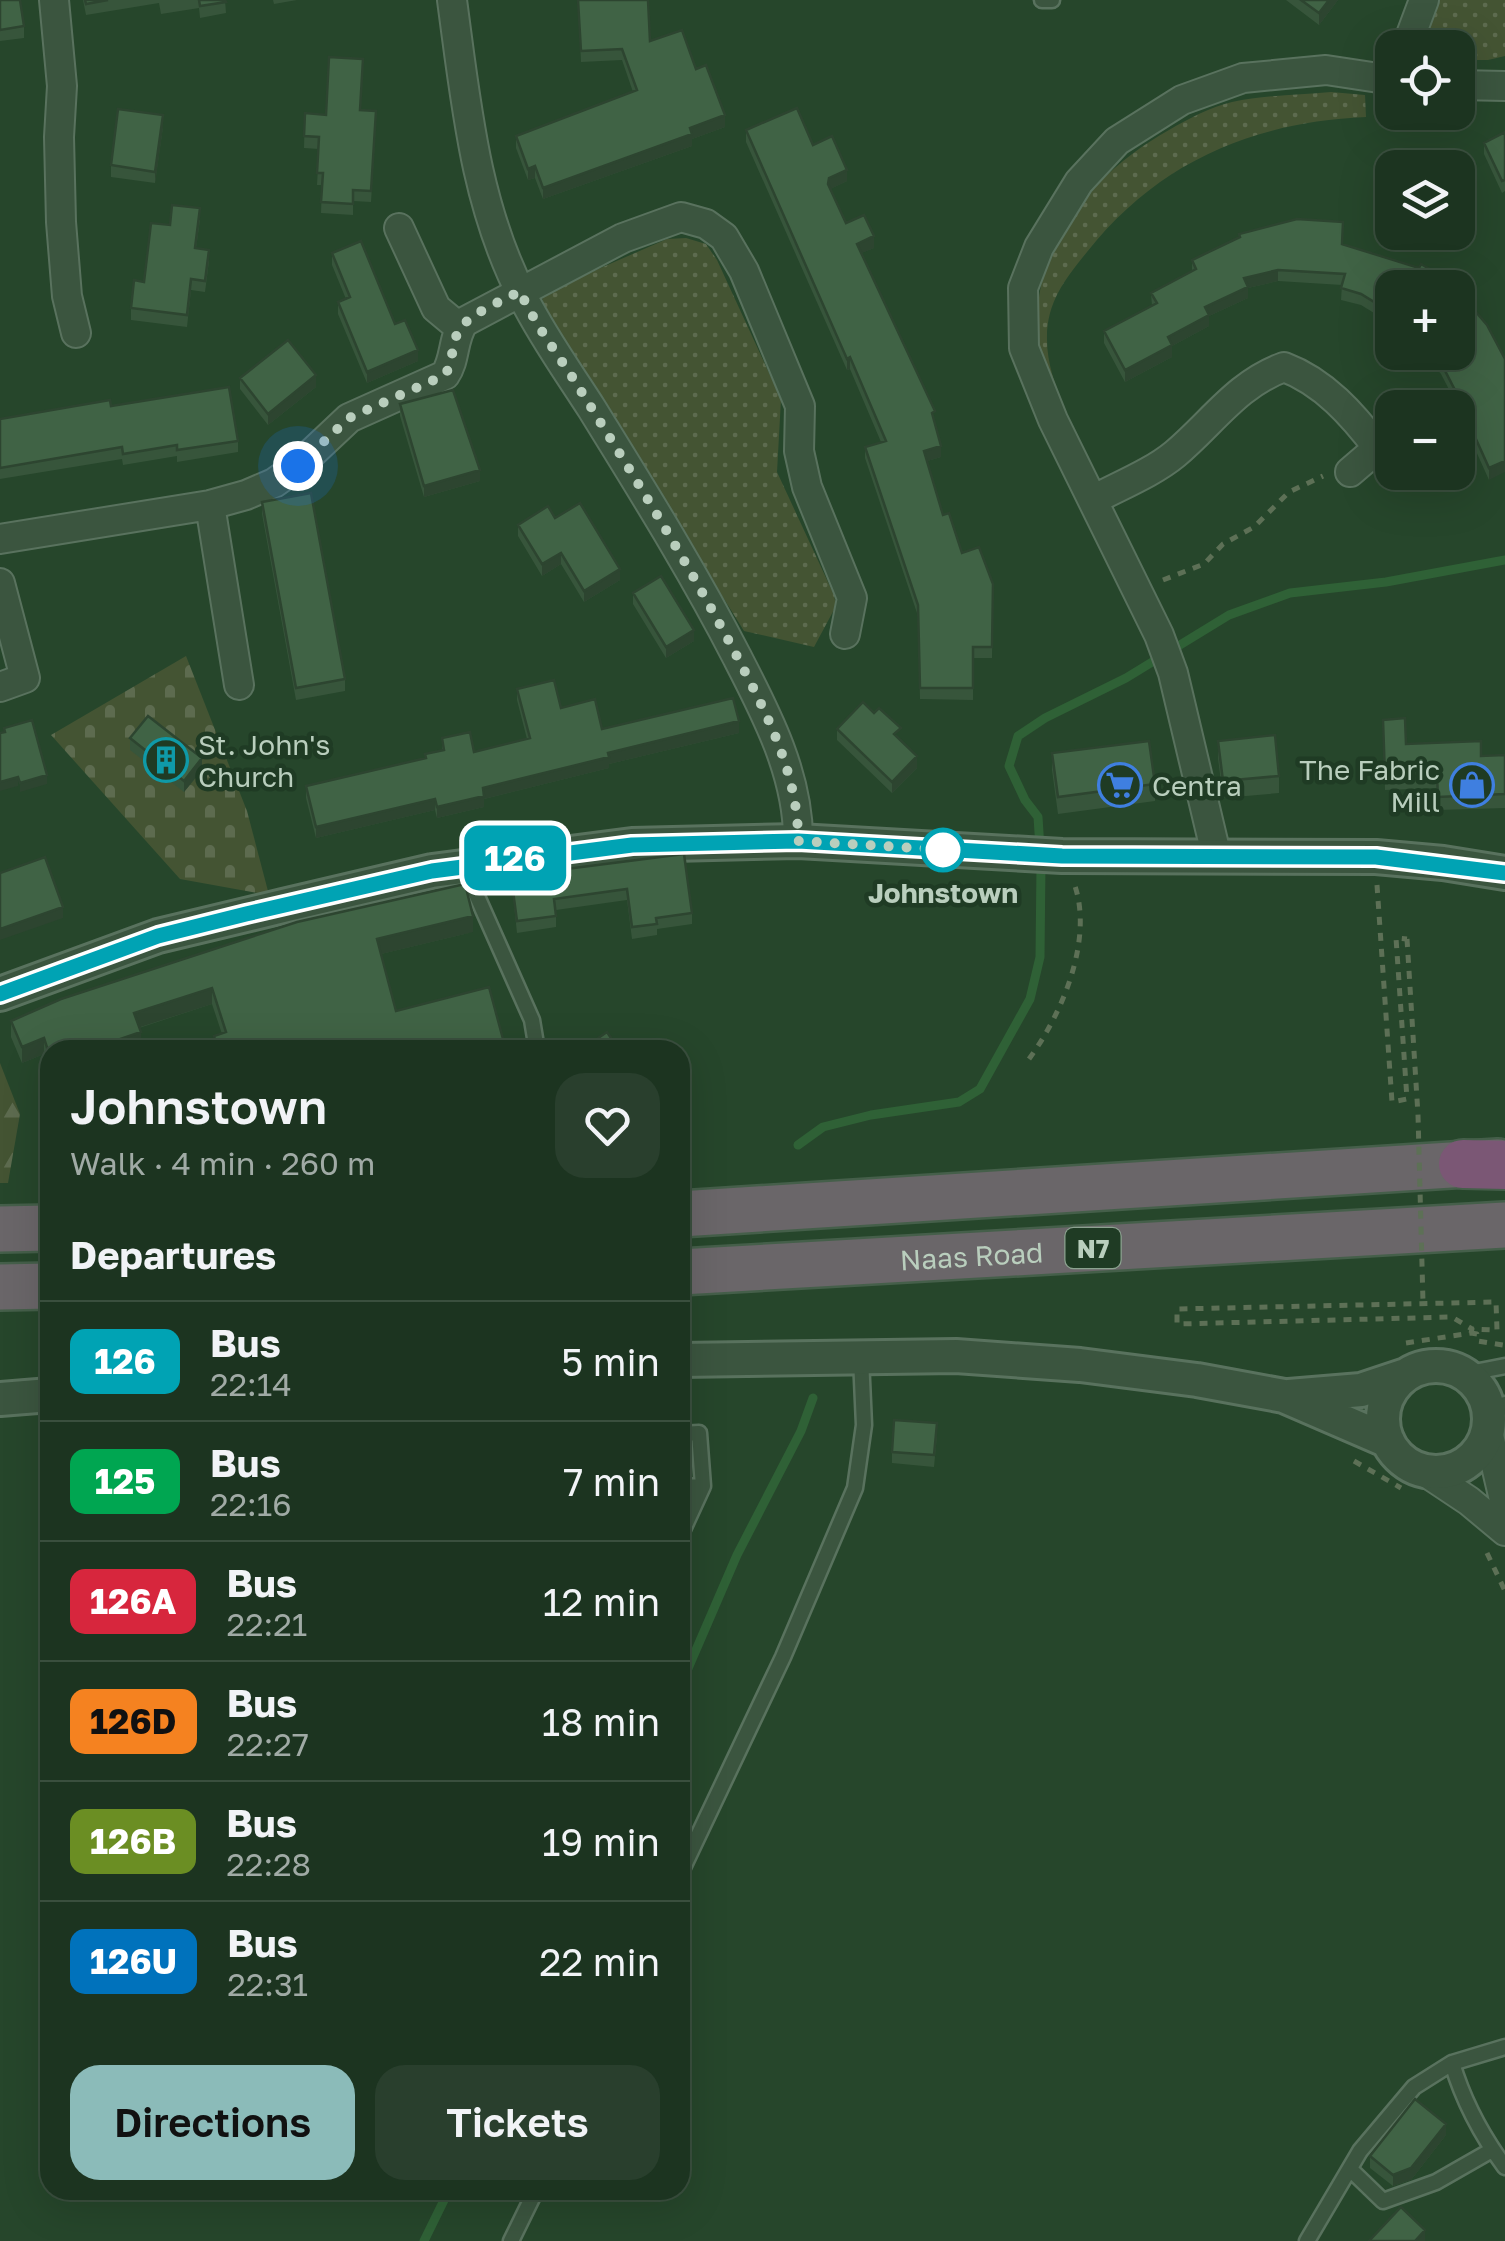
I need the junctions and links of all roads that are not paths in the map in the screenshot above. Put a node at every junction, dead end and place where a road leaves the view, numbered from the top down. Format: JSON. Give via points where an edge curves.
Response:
{"nodes":[{"id":1,"x":54,"y":0,"type":"edge"},
{"id":2,"x":452,"y":0,"type":"edge"},
{"id":3,"x":1042,"y":0,"type":"edge"},
{"id":4,"x":1052,"y":0,"type":"edge"},
{"id":5,"x":1424,"y":0,"type":"edge"},
{"id":6,"x":1413,"y":30,"type":"edge"},
{"id":7,"x":1375,"y":77,"type":"edge"},
{"id":8,"x":1475,"y":86,"type":"edge"},
{"id":9,"x":1505,"y":86,"type":"edge"},
{"id":10,"x":399,"y":228,"type":"dead end"},
{"id":11,"x":520,"y":291,"type":"junction"},
{"id":12,"x":460,"y":328,"type":"junction"},
{"id":13,"x":76,"y":333,"type":"dead end"},
{"id":14,"x":1350,"y":472,"type":"road end"},
{"id":15,"x":1093,"y":500,"type":"junction"},
{"id":16,"x":210,"y":505,"type":"junction"},
{"id":17,"x":0,"y":539,"type":"edge"},
{"id":18,"x":0,"y":582,"type":"edge"},
{"id":19,"x":845,"y":634,"type":"dead end"},
{"id":20,"x":239,"y":685,"type":"dead end"},
{"id":21,"x":0,"y":687,"type":"edge"},
{"id":22,"x":798,"y":841,"type":"junction"},
{"id":23,"x":1217,"y":858,"type":"junction"},
{"id":24,"x":464,"y":866,"type":"junction"},
{"id":25,"x":1505,"y":873,"type":"edge"},
{"id":26,"x":0,"y":994,"type":"edge"},
{"id":27,"x":535,"y":1040,"type":"edge"},
{"id":28,"x":1491,"y":1163,"type":"edge"},
{"id":29,"x":690,"y":1213,"type":"edge"},
{"id":30,"x":1505,"y":1225,"type":"edge"},
{"id":31,"x":40,"y":1228,"type":"edge"},
{"id":32,"x":0,"y":1229,"type":"edge"},
{"id":33,"x":690,"y":1271,"type":"edge"},
{"id":34,"x":40,"y":1286,"type":"edge"},
{"id":35,"x":0,"y":1287,"type":"edge"},
{"id":36,"x":862,"y":1357,"type":"junction"},
{"id":37,"x":690,"y":1360,"type":"edge"},
{"id":38,"x":1505,"y":1366,"type":"edge"},
{"id":39,"x":1464,"y":1374,"type":"junction"},
{"id":40,"x":1406,"y":1375,"type":"junction"},
{"id":41,"x":40,"y":1395,"type":"edge"},
{"id":42,"x":1284,"y":1396,"type":"junction"},
{"id":43,"x":0,"y":1400,"type":"edge"},
{"id":44,"x":1494,"y":1419,"type":"edge"},
{"id":45,"x":690,"y":1433,"type":"edge"},
{"id":46,"x":1388,"y":1441,"type":"junction"},
{"id":47,"x":1417,"y":1481,"type":"junction"},
{"id":48,"x":703,"y":1486,"type":"junction"},
{"id":49,"x":690,"y":1487,"type":"edge"},
{"id":50,"x":1505,"y":1504,"type":"edge"},
{"id":51,"x":690,"y":1514,"type":"edge"},
{"id":52,"x":1492,"y":1536,"type":"edge"},
{"id":53,"x":690,"y":1853,"type":"edge"},
{"id":54,"x":1505,"y":2047,"type":"edge"},
{"id":55,"x":1452,"y":2062,"type":"junction"},
{"id":56,"x":1492,"y":2150,"type":"junction"},
{"id":57,"x":1505,"y":2167,"type":"edge"},
{"id":58,"x":1351,"y":2170,"type":"junction"},
{"id":59,"x":531,"y":2200,"type":"edge"},
{"id":60,"x":511,"y":2241,"type":"edge"},
{"id":61,"x":1306,"y":2241,"type":"edge"}],
"edges":[{"from":1,"to":13,"type":"street","via":[[62,86],[61,222]]},
{"from":2,"to":11,"type":"street","via":[[490,222]]},
{"from":3,"to":4,"type":"lane"},
{"from":5,"to":6,"type":"street"},
{"from":7,"to":15,"type":"street","via":[[1326,70],[1243,78],[1182,100],[1117,141],[1080,182],[1039,247],[1023,288],[1024,348]]},
{"from":8,"to":9,"type":"street"},
{"from":10,"to":12,"type":"street","via":[[440,314]]},
{"from":11,"to":12,"type":"street"},
{"from":11,"to":19,"type":"street","via":[[623,238],[681,217],[724,237],[800,406],[807,487],[852,598]]},
{"from":11,"to":22,"type":"street","via":[[694,573],[757,695],[789,780]]},
{"from":12,"to":16,"type":"street","via":[[445,375],[349,418],[274,483]]},
{"from":14,"to":15,"type":"street","via":[[1378,448],[1356,418],[1307,376],[1284,367],[1224,404],[1173,456]]},
{"from":15,"to":23,"type":"street","via":[[1173,673]]},
{"from":16,"to":17,"type":"street"},
{"from":16,"to":20,"type":"street"},
{"from":18,"to":21,"type":"street","via":[[25,678]]},
{"from":22,"to":23,"type":"street"},
{"from":22,"to":24,"type":"street","via":[[632,845]]},
{"from":23,"to":25,"type":"street","via":[[1376,857]]},
{"from":24,"to":26,"type":"street","via":[[158,936]]},
{"from":24,"to":27,"type":"lane"},
{"from":28,"to":29,"type":"highway","number":"N7"},
{"from":30,"to":33,"type":"highway","name":"Naas Road","number":"N7"},
{"from":31,"to":32,"type":"highway"},
{"from":34,"to":35,"type":"highway"},
{"from":36,"to":37,"type":"street"},
{"from":36,"to":42,"type":"street","via":[[1080,1365]]},
{"from":36,"to":53,"type":"lane","via":[[864,1425],[855,1488]]},
{"from":38,"to":39,"type":"lane"},
{"from":39,"to":40,"type":"street","via":[[1435,1366]]},
{"from":39,"to":44,"type":"street"},
{"from":40,"to":42,"type":"street","via":[[1362,1390]]},
{"from":40,"to":46,"type":"street","via":[[1388,1397]]},
{"from":41,"to":43,"type":"street"},
{"from":42,"to":46,"type":"street"},
{"from":44,"to":47,"type":"street","via":[[1462,1465]]},
{"from":44,"to":50,"type":"street"},
{"from":45,"to":48,"type":"lane","via":[[699,1433]]},
{"from":46,"to":47,"type":"street"},
{"from":47,"to":52,"type":"street","via":[[1469,1500]]},
{"from":48,"to":49,"type":"lane"},
{"from":48,"to":51,"type":"lane"},
{"from":54,"to":55,"type":"lane"},
{"from":55,"to":56,"type":"lane"},
{"from":55,"to":58,"type":"lane","via":[[1414,2087]]},
{"from":56,"to":57,"type":"lane"},
{"from":56,"to":58,"type":"lane","via":[[1436,2182],[1382,2201]]},
{"from":58,"to":61,"type":"lane"},
{"from":59,"to":60,"type":"lane"}]}
